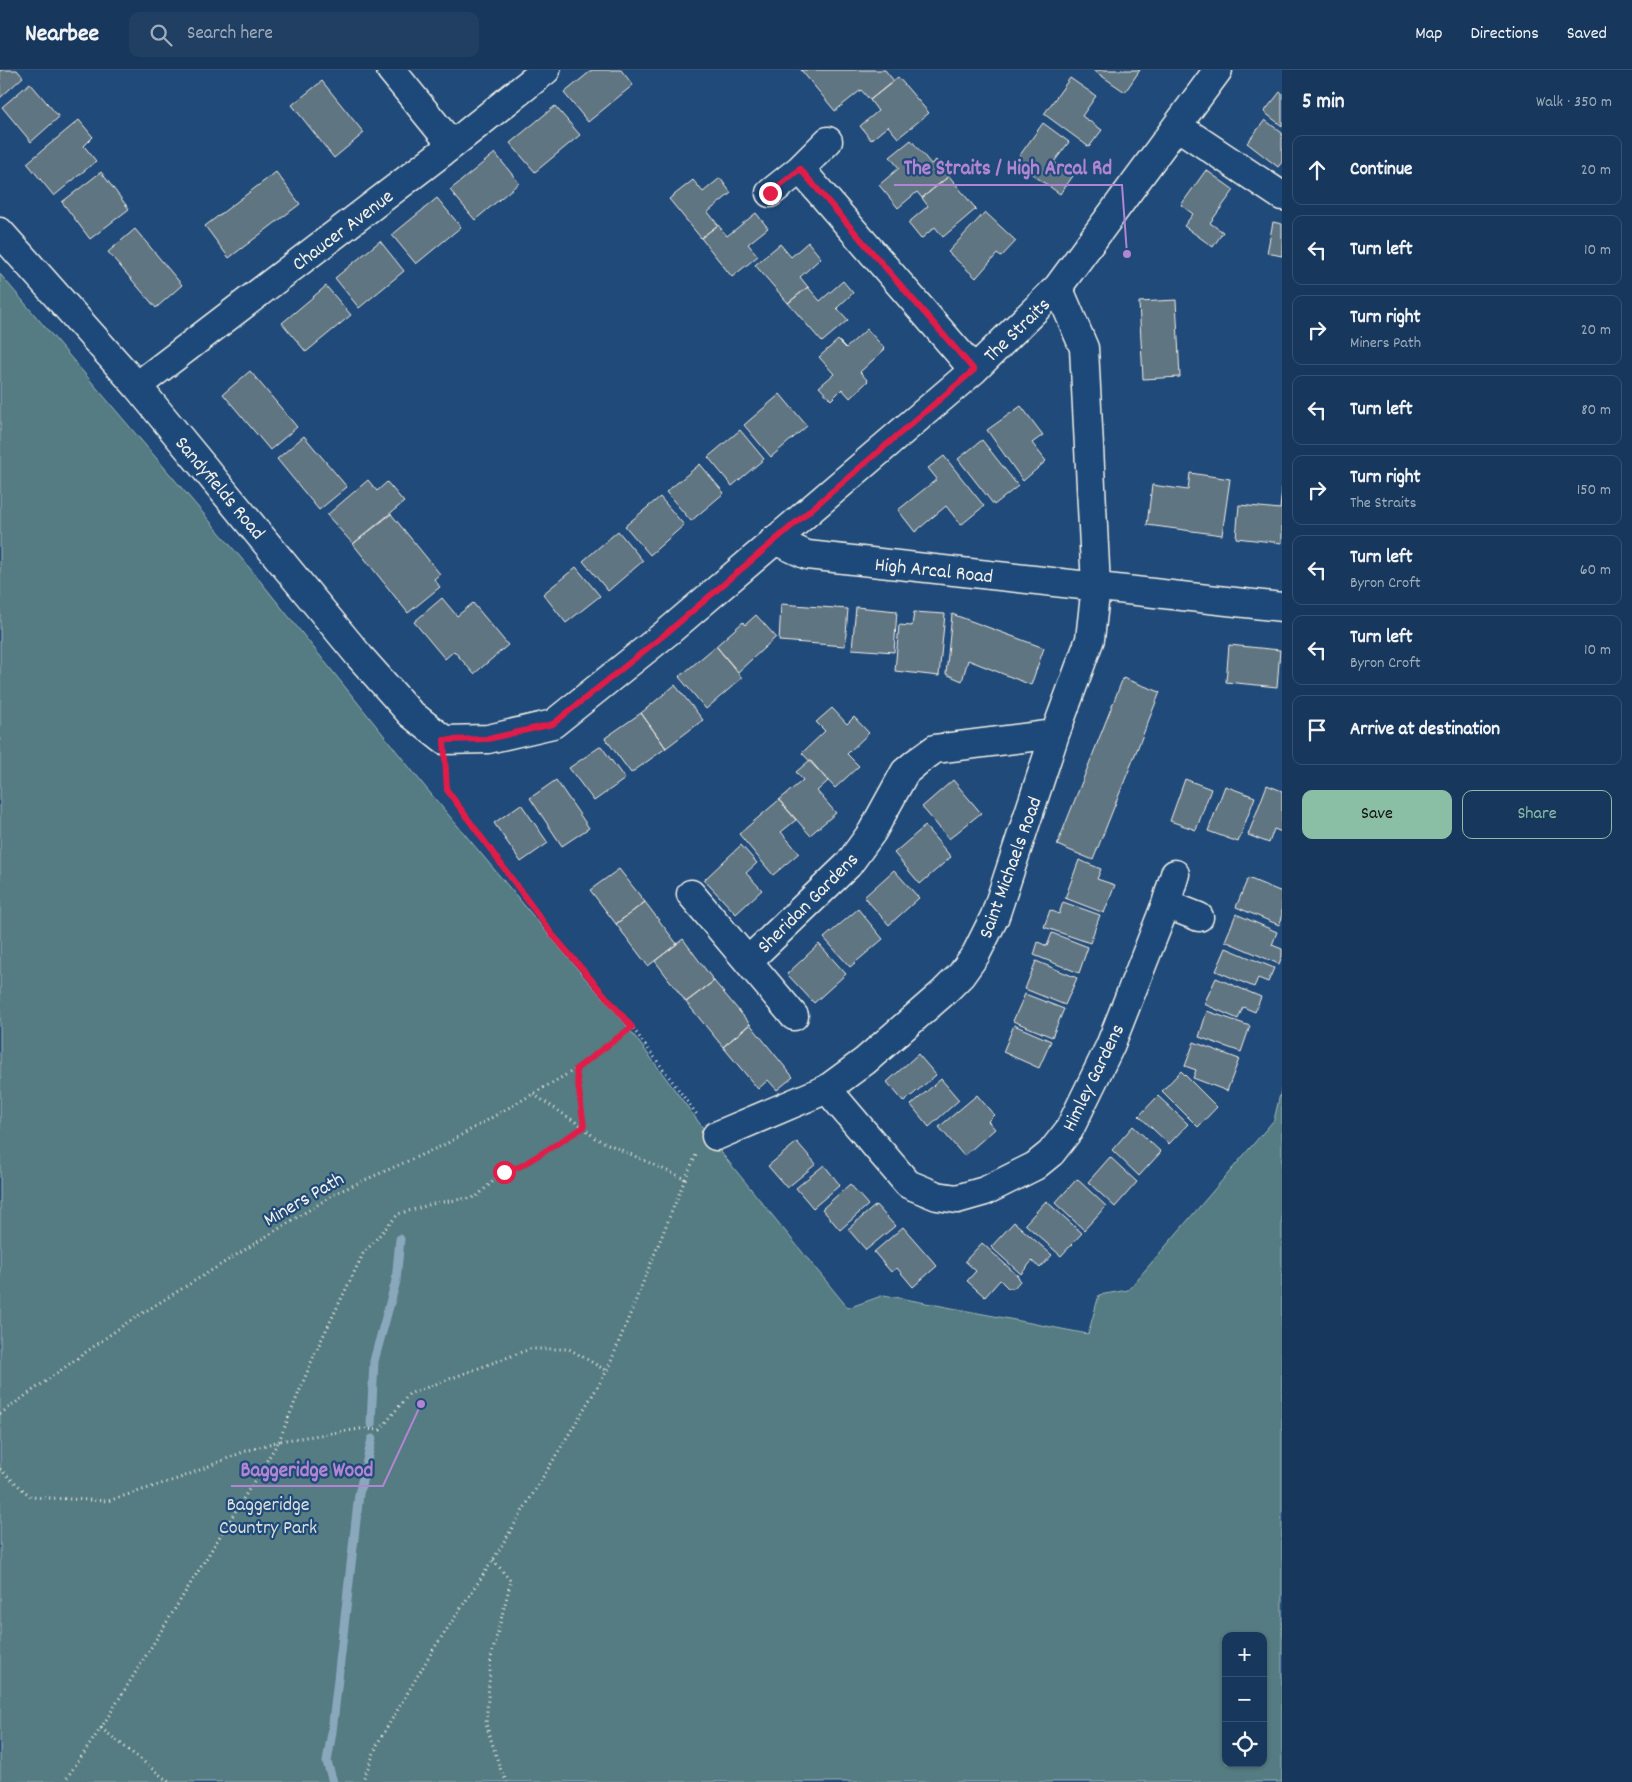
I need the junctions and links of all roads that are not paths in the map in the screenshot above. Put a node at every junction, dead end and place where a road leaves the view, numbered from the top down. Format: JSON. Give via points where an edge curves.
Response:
{"nodes":[{"id":1,"x":391,"y":70,"type":"edge"},
{"id":2,"x":546,"y":70,"type":"edge"},
{"id":3,"x":1218,"y":70,"type":"edge"},
{"id":4,"x":1177,"y":126,"type":"junction"},
{"id":5,"x":828,"y":141,"type":"dead end"},
{"id":6,"x":452,"y":145,"type":"junction"},
{"id":7,"x":800,"y":169,"type":"junction"},
{"id":8,"x":770,"y":193,"type":"dead end"},
{"id":9,"x":1282,"y":196,"type":"edge"},
{"id":10,"x":0,"y":232,"type":"edge"},
{"id":11,"x":1058,"y":288,"type":"junction"},
{"id":12,"x":974,"y":370,"type":"junction"},
{"id":13,"x":137,"y":386,"type":"junction"},
{"id":14,"x":774,"y":540,"type":"junction"},
{"id":15,"x":1096,"y":586,"type":"junction"},
{"id":16,"x":1282,"y":607,"type":"edge"},
{"id":17,"x":1055,"y":734,"type":"junction"},
{"id":18,"x":444,"y":740,"type":"joint"},
{"id":19,"x":1175,"y":874,"type":"dead end"},
{"id":20,"x":691,"y":894,"type":"dead end"},
{"id":21,"x":1166,"y":904,"type":"junction"},
{"id":22,"x":1199,"y":917,"type":"dead end"},
{"id":23,"x":748,"y":961,"type":"junction"},
{"id":24,"x":794,"y":1016,"type":"dead end"},
{"id":25,"x":827,"y":1089,"type":"junction"},
{"id":26,"x":716,"y":1136,"type":"road end"}],
"edges":[{"from":1,"to":6,"type":"street"},
{"from":2,"to":6,"type":"street","name":"Chaucer Avenue"},
{"from":3,"to":4,"type":"street","name":"The Straits"},
{"from":4,"to":9,"type":"street"},
{"from":4,"to":11,"type":"street","name":"The Straits"},
{"from":5,"to":7,"type":"street"},
{"from":6,"to":13,"type":"street","name":"Chaucer Avenue"},
{"from":7,"to":8,"type":"street"},
{"from":7,"to":12,"type":"street"},
{"from":10,"to":13,"type":"street","name":"Sandyfields Road"},
{"from":11,"to":12,"type":"street","name":"The Straits"},
{"from":11,"to":15,"type":"street","via":[[1084,348]]},
{"from":12,"to":14,"type":"street","name":"The Straits"},
{"from":13,"to":18,"type":"street","name":"Sandyfields Road","via":[[360,657],[410,713]]},
{"from":14,"to":15,"type":"street","name":"High Arcal Road","via":[[807,555]]},
{"from":14,"to":18,"type":"street","name":"The Straits","via":[[669,631],[553,724],[488,739]]},
{"from":15,"to":16,"type":"street","name":"High Arcal Road"},
{"from":15,"to":17,"type":"street","name":"Saint Michaels Road","via":[[1090,639]]},
{"from":17,"to":23,"type":"street","name":"Sheridan Gardens","via":[[935,749],[917,762],[905,772],[872,832],[848,865]]},
{"from":17,"to":25,"type":"street","name":"Saint Michaels Road","via":[[995,916],[976,954],[943,993],[865,1061]]},
{"from":19,"to":21,"type":"street","name":"Himley Gardens"},
{"from":20,"to":23,"type":"street","name":"Sheridan Gardens"},
{"from":21,"to":22,"type":"street"},
{"from":21,"to":25,"type":"street","name":"Himley Gardens","via":[[1110,1046],[1069,1130],[1051,1153],[1035,1166],[985,1191],[957,1199],[937,1196],[908,1184]]},
{"from":23,"to":24,"type":"street","name":"Sheridan Gardens"},
{"from":25,"to":26,"type":"street","name":"Saint Michaels Road"}]}
